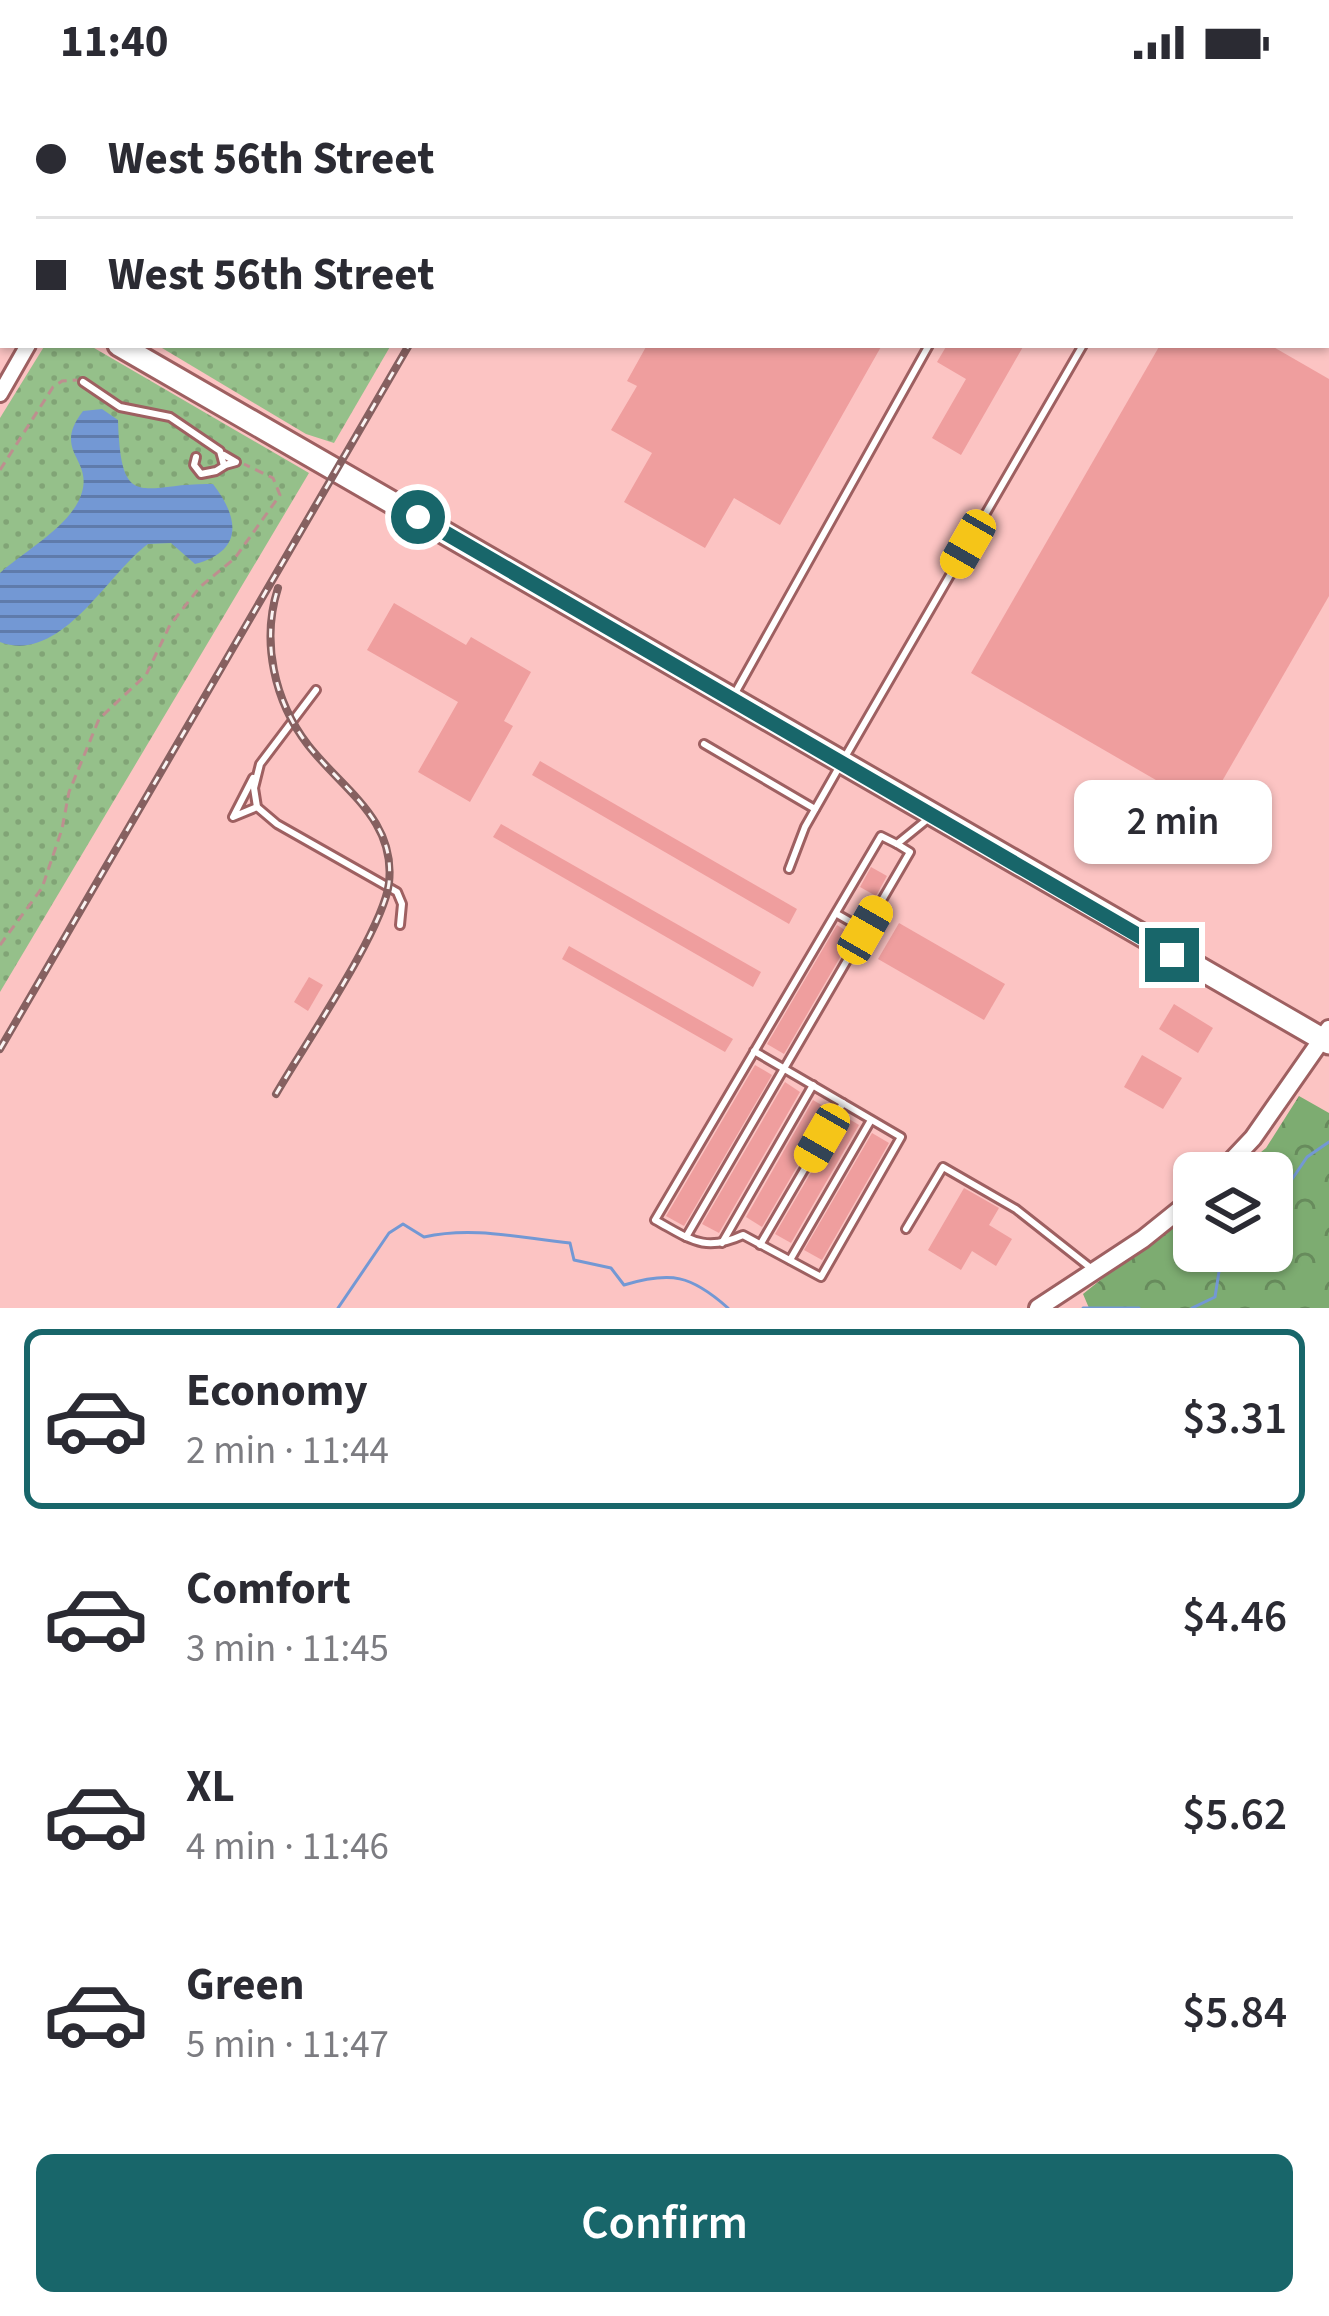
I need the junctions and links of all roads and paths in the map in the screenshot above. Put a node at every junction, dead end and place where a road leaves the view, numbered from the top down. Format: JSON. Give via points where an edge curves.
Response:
{"nodes":[{"id":1,"x":26,"y":348,"type":"edge"},
{"id":2,"x":124,"y":348,"type":"edge"},
{"id":3,"x":927,"y":348,"type":"edge"},
{"id":4,"x":1081,"y":348,"type":"edge"},
{"id":5,"x":83,"y":382,"type":"joint"},
{"id":6,"x":0,"y":394,"type":"edge"},
{"id":7,"x":224,"y":455,"type":"junction"},
{"id":8,"x":196,"y":457,"type":"dead end"},
{"id":9,"x":236,"y":462,"type":"junction"},
{"id":10,"x":224,"y":466,"type":"junction"},
{"id":11,"x":0,"y":470,"type":"edge"},
{"id":12,"x":316,"y":690,"type":"dead end"},
{"id":13,"x":732,"y":698,"type":"junction"},
{"id":14,"x":704,"y":744,"type":"dead end"},
{"id":15,"x":842,"y":762,"type":"junction"},
{"id":16,"x":260,"y":764,"type":"junction"},
{"id":17,"x":257,"y":807,"type":"junction"},
{"id":18,"x":815,"y":809,"type":"junction"},
{"id":19,"x":932,"y":816,"type":"junction"},
{"id":20,"x":897,"y":844,"type":"junction"},
{"id":21,"x":789,"y":868,"type":"dead end"},
{"id":22,"x":835,"y":914,"type":"junction"},
{"id":23,"x":400,"y":925,"type":"dead end"},
{"id":24,"x":865,"y":930,"type":"junction"},
{"id":25,"x":0,"y":945,"type":"edge"},
{"id":26,"x":1327,"y":1037,"type":"edge"},
{"id":27,"x":754,"y":1051,"type":"junction"},
{"id":28,"x":785,"y":1069,"type":"junction"},
{"id":29,"x":813,"y":1085,"type":"junction"},
{"id":30,"x":843,"y":1103,"type":"junction"},
{"id":31,"x":872,"y":1120,"type":"junction"},
{"id":32,"x":1239,"y":1152,"type":"edge"},
{"id":33,"x":1173,"y":1214,"type":"edge"},
{"id":34,"x":907,"y":1229,"type":"dead end"},
{"id":35,"x":686,"y":1238,"type":"junction"},
{"id":36,"x":760,"y":1244,"type":"junction"},
{"id":37,"x":720,"y":1245,"type":"junction"},
{"id":38,"x":790,"y":1260,"type":"junction"},
{"id":39,"x":1094,"y":1272,"type":"junction"},
{"id":40,"x":1038,"y":1308,"type":"edge"}],
"edges":[{"from":1,"to":6,"type":"street"},
{"from":2,"to":13,"type":"main road"},
{"from":3,"to":13,"type":"lane"},
{"from":4,"to":15,"type":"lane"},
{"from":5,"to":7,"type":"lane","via":[[120,407],[170,417]]},
{"from":5,"to":11,"type":"path","via":[[53,387]]},
{"from":7,"to":9,"type":"lane"},
{"from":7,"to":10,"type":"lane"},
{"from":8,"to":10,"type":"lane","via":[[201,473]]},
{"from":9,"to":10,"type":"lane"},
{"from":9,"to":25,"type":"path","via":[[273,478],[280,496],[170,625],[146,675],[99,719],[42,888]]},
{"from":12,"to":16,"type":"lane"},
{"from":13,"to":15,"type":"main road"},
{"from":14,"to":18,"type":"lane"},
{"from":15,"to":18,"type":"lane"},
{"from":15,"to":19,"type":"main road"},
{"from":16,"to":17,"type":"lane"},
{"from":16,"to":17,"type":"lane","via":[[233,817]]},
{"from":17,"to":23,"type":"lane","via":[[397,892]]},
{"from":18,"to":21,"type":"lane"},
{"from":19,"to":20,"type":"lane"},
{"from":19,"to":26,"type":"main road"},
{"from":20,"to":22,"type":"lane","via":[[881,836]]},
{"from":20,"to":24,"type":"lane","via":[[910,852]]},
{"from":22,"to":24,"type":"lane"},
{"from":22,"to":27,"type":"lane"},
{"from":24,"to":28,"type":"lane"},
{"from":26,"to":32,"type":"street"},
{"from":27,"to":28,"type":"lane"},
{"from":27,"to":35,"type":"lane","via":[[655,1220]]},
{"from":28,"to":29,"type":"lane"},
{"from":28,"to":35,"type":"lane"},
{"from":29,"to":30,"type":"lane"},
{"from":29,"to":37,"type":"lane"},
{"from":30,"to":31,"type":"lane"},
{"from":30,"to":36,"type":"lane"},
{"from":31,"to":38,"type":"lane"},
{"from":31,"to":38,"type":"lane","via":[[901,1137],[821,1277]]},
{"from":33,"to":39,"type":"street"},
{"from":34,"to":39,"type":"lane","via":[[944,1167],[1045,1229]]},
{"from":35,"to":37,"type":"lane"},
{"from":36,"to":37,"type":"lane","via":[[743,1235]]},
{"from":36,"to":38,"type":"lane"},
{"from":39,"to":40,"type":"street"}]}
